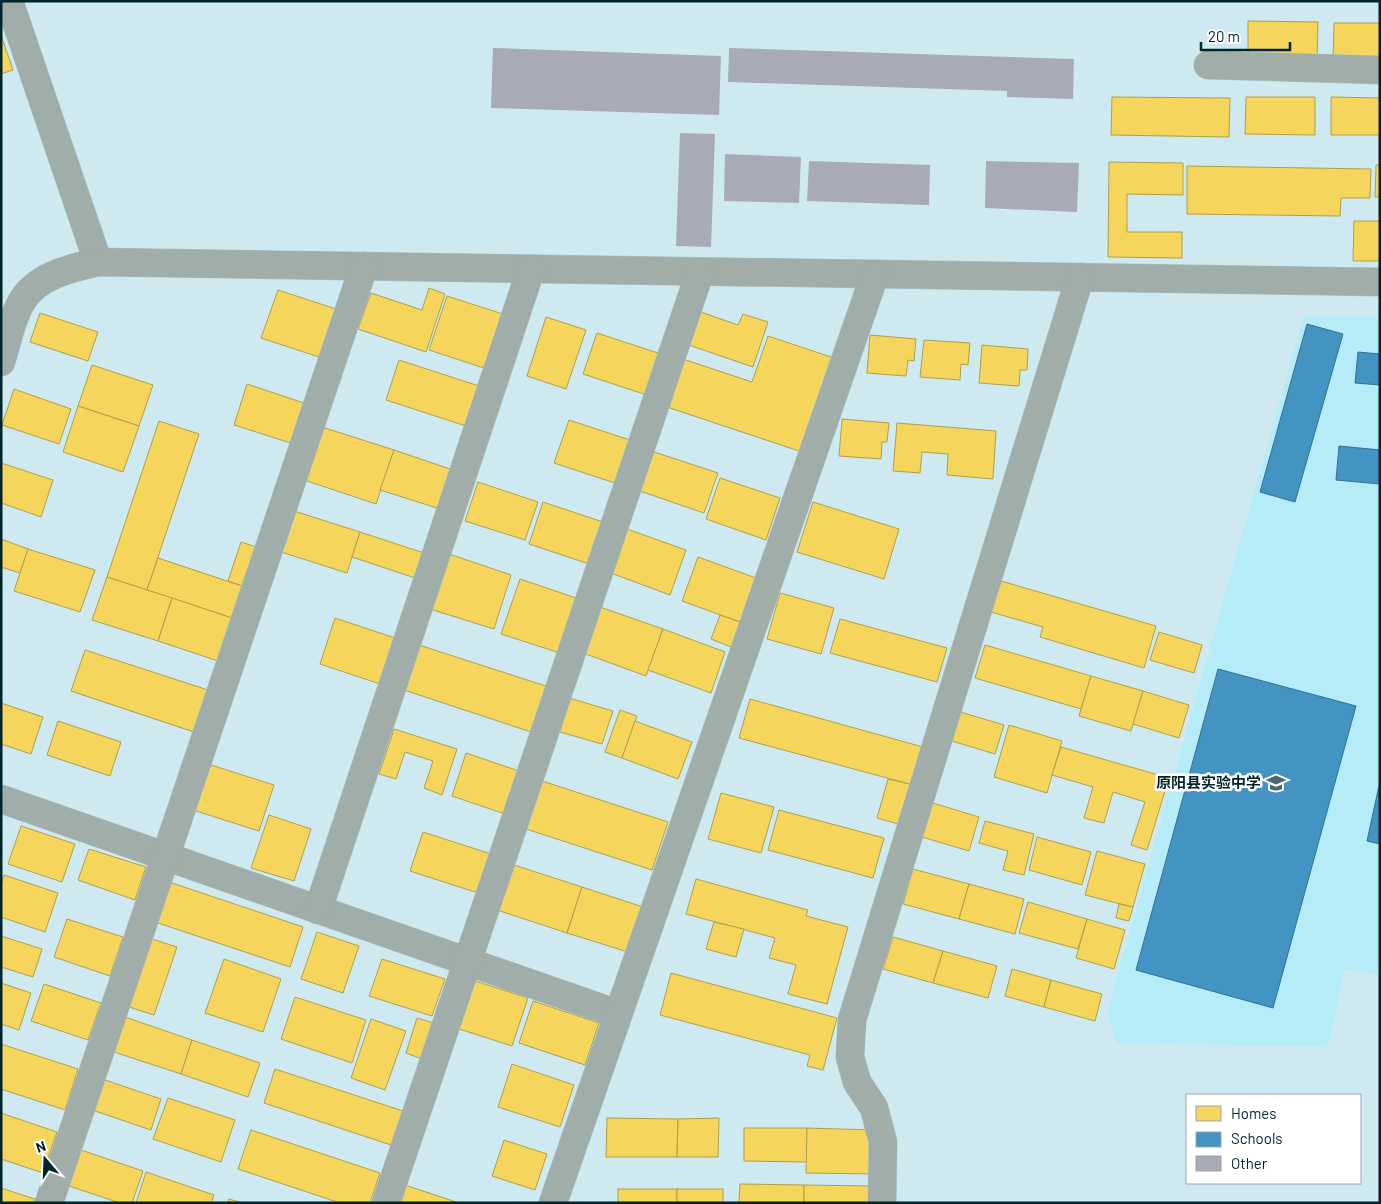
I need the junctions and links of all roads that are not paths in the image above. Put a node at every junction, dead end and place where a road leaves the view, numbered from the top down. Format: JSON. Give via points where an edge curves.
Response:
{"nodes":[{"id":1,"x":9,"y":1,"type":"edge"},
{"id":2,"x":1208,"y":65,"type":"dead end"},
{"id":3,"x":1380,"y":70,"type":"edge"},
{"id":4,"x":98,"y":262,"type":"junction"},
{"id":5,"x":364,"y":266,"type":"junction"},
{"id":6,"x":531,"y":269,"type":"junction"},
{"id":7,"x":700,"y":272,"type":"junction"},
{"id":8,"x":875,"y":274,"type":"junction"},
{"id":9,"x":1080,"y":277,"type":"junction"},
{"id":10,"x":1380,"y":282,"type":"edge"},
{"id":11,"x":1,"y":362,"type":"edge"},
{"id":12,"x":1,"y":799,"type":"edge"},
{"id":13,"x":166,"y":857,"type":"junction"},
{"id":14,"x":318,"y":910,"type":"junction"},
{"id":15,"x":468,"y":962,"type":"junction"},
{"id":16,"x":618,"y":1014,"type":"junction"},
{"id":17,"x":49,"y":1203,"type":"edge"},
{"id":18,"x":386,"y":1203,"type":"edge"},
{"id":19,"x":553,"y":1203,"type":"edge"},
{"id":20,"x":882,"y":1203,"type":"edge"}],
"edges":[{"from":1,"to":4,"type":"street"},
{"from":2,"to":3,"type":"street"},
{"from":4,"to":5,"type":"street"},
{"from":4,"to":11,"type":"street","via":[[63,270],[41,282],[21,302]]},
{"from":5,"to":6,"type":"street"},
{"from":5,"to":13,"type":"street"},
{"from":6,"to":7,"type":"street"},
{"from":6,"to":14,"type":"street"},
{"from":7,"to":8,"type":"street"},
{"from":7,"to":15,"type":"street"},
{"from":8,"to":9,"type":"street"},
{"from":8,"to":16,"type":"street"},
{"from":9,"to":10,"type":"street"},
{"from":9,"to":20,"type":"street","via":[[852,1020],[850,1057],[857,1082],[874,1108],[883,1142]]},
{"from":12,"to":13,"type":"street"},
{"from":13,"to":14,"type":"street"},
{"from":13,"to":17,"type":"street"},
{"from":14,"to":15,"type":"street"},
{"from":15,"to":16,"type":"street"},
{"from":15,"to":18,"type":"street"},
{"from":16,"to":19,"type":"street"}]}
